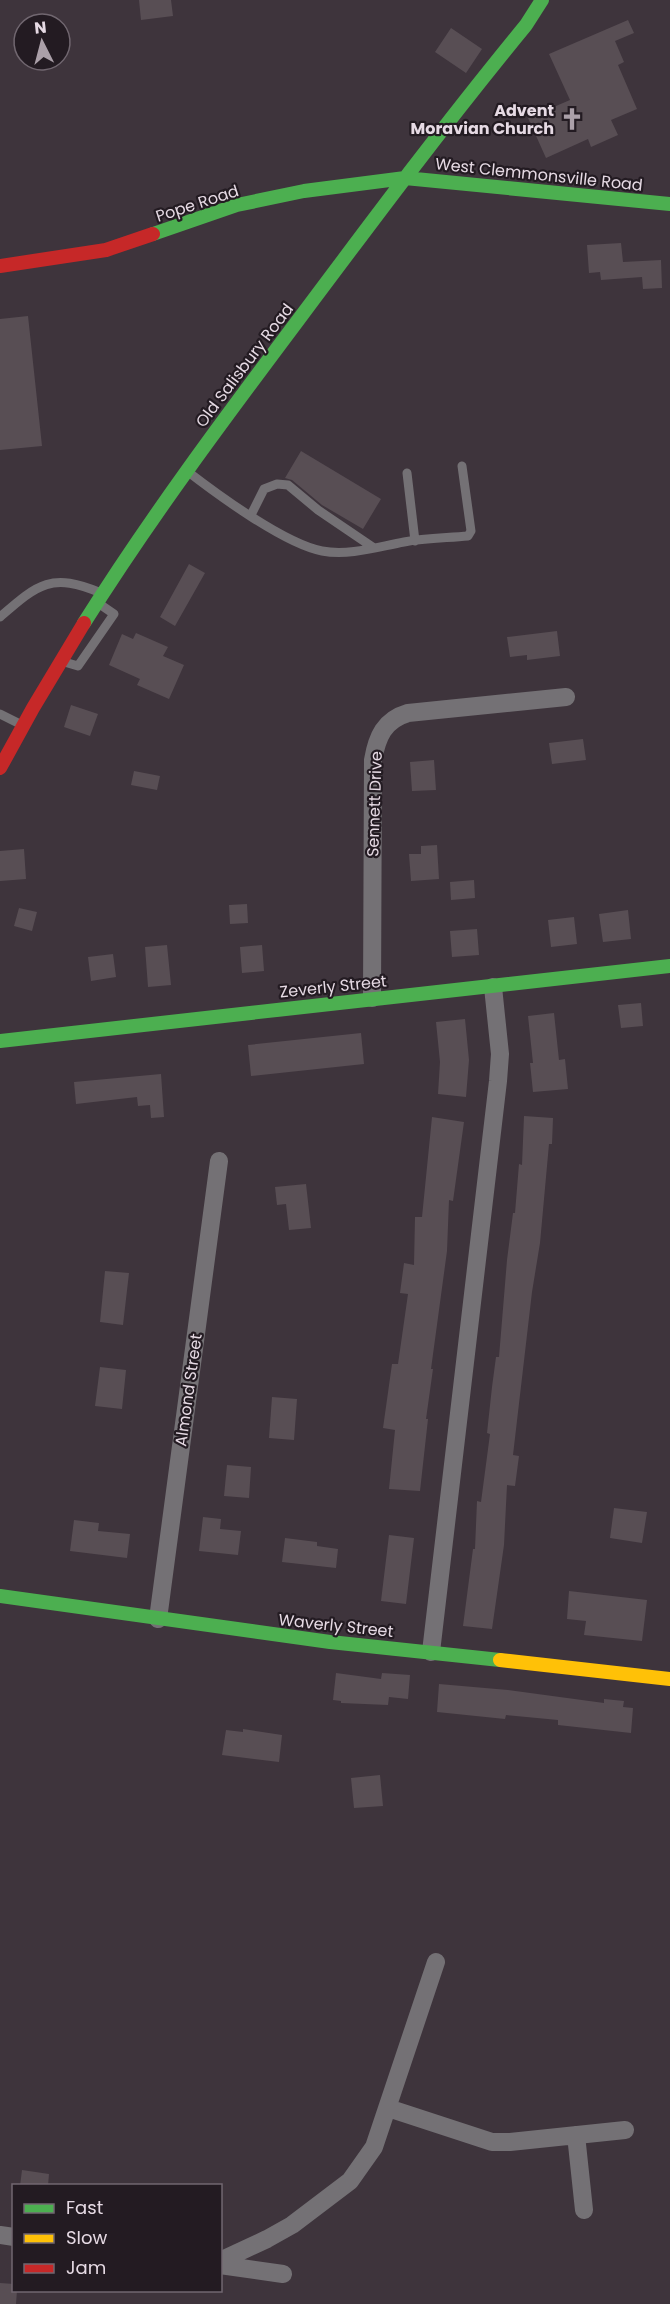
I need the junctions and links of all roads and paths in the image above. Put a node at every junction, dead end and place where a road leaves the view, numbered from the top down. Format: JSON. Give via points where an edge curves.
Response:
{"nodes":[{"id":1,"x":542,"y":0,"type":"edge"},
{"id":2,"x":405,"y":178,"type":"junction"},
{"id":3,"x":670,"y":204,"type":"edge"},
{"id":4,"x":0,"y":266,"type":"edge"},
{"id":5,"x":462,"y":466,"type":"dead end"},
{"id":6,"x":185,"y":470,"type":"junction"},
{"id":7,"x":407,"y":474,"type":"dead end"},
{"id":8,"x":251,"y":515,"type":"junction"},
{"id":9,"x":414,"y":541,"type":"junction"},
{"id":10,"x":374,"y":548,"type":"junction"},
{"id":11,"x":98,"y":597,"type":"junction"},
{"id":12,"x":0,"y":617,"type":"edge"},
{"id":13,"x":59,"y":660,"type":"junction"},
{"id":14,"x":566,"y":697,"type":"dead end"},
{"id":15,"x":0,"y":714,"type":"edge"},
{"id":16,"x":22,"y":725,"type":"junction"},
{"id":17,"x":0,"y":768,"type":"edge"},
{"id":18,"x":670,"y":966,"type":"edge"},
{"id":19,"x":493,"y":987,"type":"junction"},
{"id":20,"x":372,"y":998,"type":"junction"},
{"id":21,"x":0,"y":1041,"type":"edge"},
{"id":22,"x":219,"y":1161,"type":"dead end"},
{"id":23,"x":0,"y":1596,"type":"edge"},
{"id":24,"x":158,"y":1619,"type":"junction"},
{"id":25,"x":431,"y":1652,"type":"junction"},
{"id":26,"x":670,"y":1679,"type":"edge"},
{"id":27,"x":436,"y":1962,"type":"dead end"},
{"id":28,"x":387,"y":2108,"type":"junction"},
{"id":29,"x":624,"y":2130,"type":"dead end"},
{"id":30,"x":576,"y":2135,"type":"junction"},
{"id":31,"x":584,"y":2210,"type":"dead end"},
{"id":32,"x":222,"y":2262,"type":"edge"},
{"id":33,"x":222,"y":2263,"type":"edge"},
{"id":34,"x":283,"y":2274,"type":"dead end"}],
"edges":[{"from":1,"to":2,"type":"street","name":"Old Salisbury Road"},
{"from":2,"to":3,"type":"street","name":"West Clemmonsville Road"},
{"from":2,"to":4,"type":"street","name":"Pope Road","via":[[304,191],[237,205],[106,250]]},
{"from":2,"to":6,"type":"street","name":"Old Salisbury Road"},
{"from":5,"to":9,"type":"lane","via":[[471,531],[468,536]]},
{"from":6,"to":8,"type":"lane"},
{"from":6,"to":11,"type":"street","name":"Old Salisbury Road"},
{"from":7,"to":9,"type":"lane"},
{"from":8,"to":10,"type":"lane","via":[[286,537],[321,551]]},
{"from":8,"to":10,"type":"lane","via":[[264,489],[288,485]]},
{"from":9,"to":10,"type":"lane"},
{"from":11,"to":12,"type":"lane","via":[[83,586],[64,581],[40,585]]},
{"from":11,"to":13,"type":"street","name":"Old Salisbury Road"},
{"from":11,"to":13,"type":"lane","via":[[114,614],[78,666]]},
{"from":13,"to":16,"type":"street","name":"Old Salisbury Road"},
{"from":14,"to":20,"type":"street","name":"Sennett Drive","via":[[408,713],[396,717],[383,729],[373,760]]},
{"from":15,"to":16,"type":"lane"},
{"from":16,"to":17,"type":"street","name":"Old Salisbury Road"},
{"from":18,"to":19,"type":"street","name":"Zeverly Street"},
{"from":19,"to":20,"type":"street","name":"Zeverly Street"},
{"from":19,"to":25,"type":"street","via":[[500,1054],[498,1081]]},
{"from":20,"to":21,"type":"street","name":"Zeverly Street"},
{"from":22,"to":24,"type":"street","name":"Almond Street"},
{"from":23,"to":24,"type":"street","name":"Waverly Street"},
{"from":24,"to":25,"type":"street","name":"Waverly Street"},
{"from":25,"to":26,"type":"street","name":"Waverly Street"},
{"from":27,"to":28,"type":"street"},
{"from":28,"to":30,"type":"street","via":[[492,2142]]},
{"from":28,"to":32,"type":"street","via":[[374,2147],[350,2181],[292,2225]]},
{"from":29,"to":30,"type":"street"},
{"from":30,"to":31,"type":"street"},
{"from":33,"to":34,"type":"street"}]}
